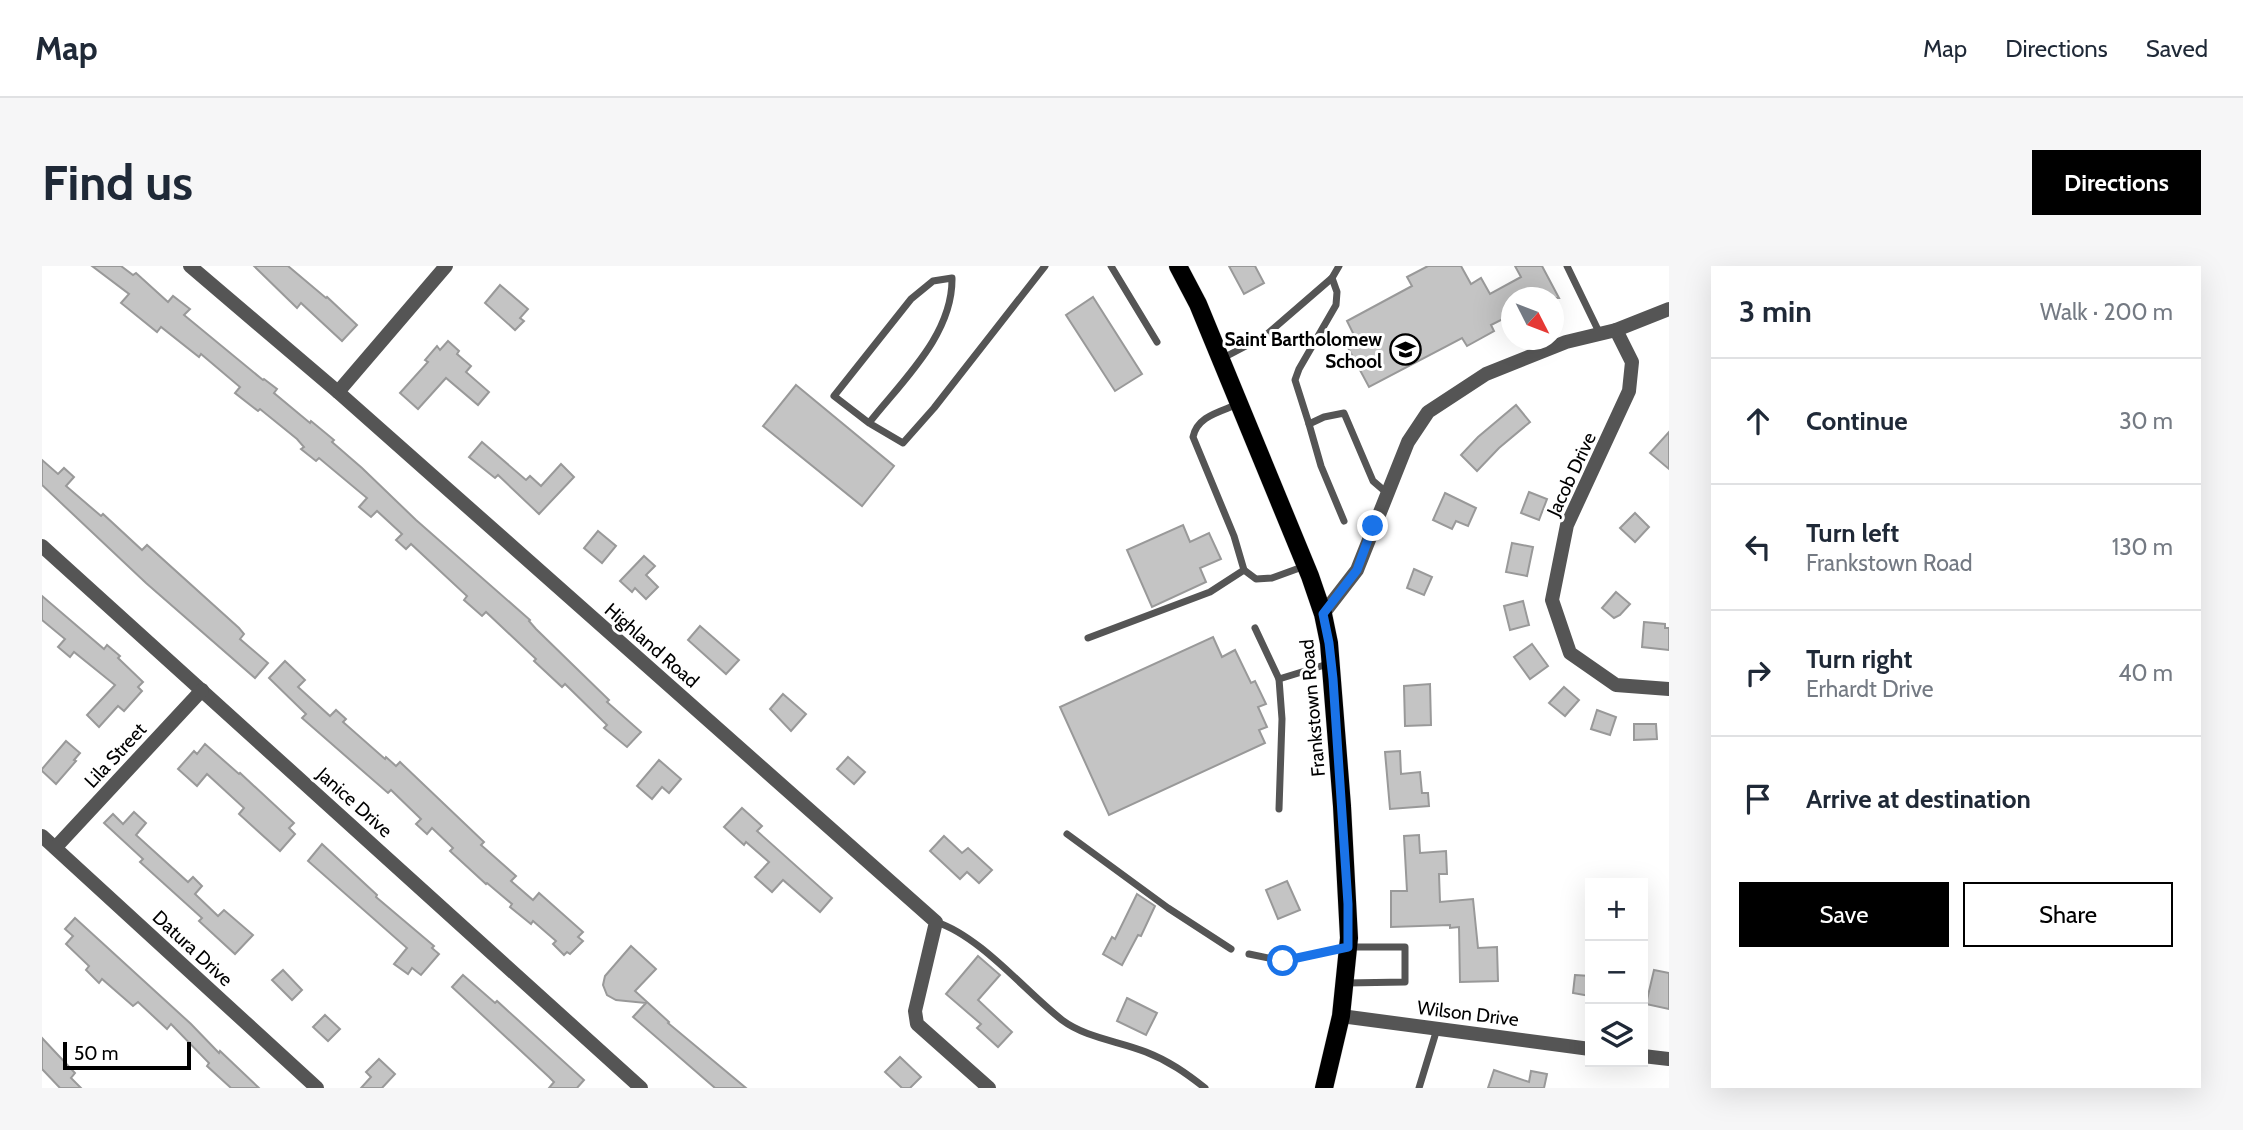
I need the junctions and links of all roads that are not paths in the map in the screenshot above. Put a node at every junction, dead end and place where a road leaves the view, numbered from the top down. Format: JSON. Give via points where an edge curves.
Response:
{"nodes":[{"id":1,"x":190,"y":266,"type":"edge"},
{"id":2,"x":446,"y":266,"type":"edge"},
{"id":3,"x":1045,"y":266,"type":"edge"},
{"id":4,"x":1111,"y":266,"type":"edge"},
{"id":5,"x":1178,"y":266,"type":"edge"},
{"id":6,"x":1339,"y":266,"type":"edge"},
{"id":7,"x":1567,"y":266,"type":"edge"},
{"id":8,"x":1332,"y":278,"type":"junction"},
{"id":9,"x":1669,"y":309,"type":"edge"},
{"id":10,"x":1616,"y":330,"type":"junction"},
{"id":11,"x":1600,"y":334,"type":"junction"},
{"id":12,"x":1157,"y":342,"type":"dead end"},
{"id":13,"x":1221,"y":359,"type":"junction"},
{"id":14,"x":338,"y":392,"type":"junction"},
{"id":15,"x":1239,"y":404,"type":"junction"},
{"id":16,"x":869,"y":423,"type":"junction"},
{"id":17,"x":1309,"y":424,"type":"junction"},
{"id":18,"x":1387,"y":493,"type":"junction"},
{"id":19,"x":1344,"y":521,"type":"dead end"},
{"id":20,"x":42,"y":546,"type":"edge"},
{"id":21,"x":1306,"y":566,"type":"junction"},
{"id":22,"x":1244,"y":570,"type":"junction"},
{"id":23,"x":1323,"y":614,"type":"junction"},
{"id":24,"x":1255,"y":628,"type":"dead end"},
{"id":25,"x":1088,"y":638,"type":"dead end"},
{"id":26,"x":1332,"y":663,"type":"junction"},
{"id":27,"x":1279,"y":679,"type":"junction"},
{"id":28,"x":1669,"y":689,"type":"edge"},
{"id":29,"x":202,"y":690,"type":"junction"},
{"id":30,"x":1279,"y":809,"type":"dead end"},
{"id":31,"x":1068,"y":834,"type":"dead end"},
{"id":32,"x":42,"y":836,"type":"edge"},
{"id":33,"x":56,"y":847,"type":"junction"},
{"id":34,"x":936,"y":922,"type":"junction"},
{"id":35,"x":1348,"y":947,"type":"junction"},
{"id":36,"x":1231,"y":949,"type":"dead end"},
{"id":37,"x":1249,"y":954,"type":"dead end"},
{"id":38,"x":1346,"y":983,"type":"junction"},
{"id":39,"x":1341,"y":1016,"type":"junction"},
{"id":40,"x":1437,"y":1029,"type":"junction"},
{"id":41,"x":1585,"y":1048,"type":"edge"},
{"id":42,"x":1648,"y":1057,"type":"edge"},
{"id":43,"x":1669,"y":1059,"type":"edge"},
{"id":44,"x":317,"y":1088,"type":"edge"},
{"id":45,"x":641,"y":1088,"type":"edge"},
{"id":46,"x":989,"y":1088,"type":"edge"},
{"id":47,"x":1205,"y":1088,"type":"edge"},
{"id":48,"x":1324,"y":1088,"type":"edge"},
{"id":49,"x":1419,"y":1088,"type":"edge"}],
"edges":[{"from":1,"to":14,"type":"street","name":"Highland Road"},
{"from":2,"to":14,"type":"street"},
{"from":3,"to":16,"type":"lane","via":[[904,443]]},
{"from":4,"to":12,"type":"lane"},
{"from":5,"to":13,"type":"main road","name":"Frankstown Road"},
{"from":6,"to":8,"type":"lane"},
{"from":7,"to":11,"type":"lane"},
{"from":8,"to":13,"type":"lane","via":[[1265,336]]},
{"from":8,"to":17,"type":"lane","via":[[1336,305],[1295,380]]},
{"from":9,"to":10,"type":"street"},
{"from":10,"to":11,"type":"street"},
{"from":10,"to":28,"type":"street","name":"Jacob Drive","via":[[1632,362],[1629,391],[1567,524],[1552,600],[1570,653],[1616,685]]},
{"from":11,"to":18,"type":"street","via":[[1566,342],[1486,374],[1428,412],[1408,442]]},
{"from":13,"to":15,"type":"main road","name":"Frankstown Road"},
{"from":14,"to":34,"type":"street","name":"Highland Road"},
{"from":15,"to":21,"type":"main road","name":"Frankstown Road"},
{"from":15,"to":22,"type":"lane","via":[[1204,418],[1193,437]]},
{"from":16,"to":16,"type":"lane","via":[[834,396],[911,299],[933,281],[952,278],[952,293],[937,337]]},
{"from":17,"to":18,"type":"lane","via":[[1344,413],[1373,481]]},
{"from":17,"to":19,"type":"lane"},
{"from":18,"to":23,"type":"street","via":[[1357,570]]},
{"from":20,"to":29,"type":"street","name":"Janice Drive"},
{"from":21,"to":22,"type":"lane","via":[[1272,578],[1256,579]]},
{"from":21,"to":23,"type":"main road","name":"Frankstown Road"},
{"from":22,"to":25,"type":"lane","via":[[1210,592]]},
{"from":23,"to":26,"type":"main road","name":"Frankstown Road"},
{"from":24,"to":27,"type":"lane"},
{"from":26,"to":27,"type":"lane"},
{"from":26,"to":35,"type":"main road","name":"Frankstown Road"},
{"from":27,"to":30,"type":"lane"},
{"from":29,"to":33,"type":"street","name":"Lila Street"},
{"from":29,"to":45,"type":"street","name":"Janice Drive"},
{"from":31,"to":36,"type":"lane"},
{"from":32,"to":33,"type":"street","name":"Datura Drive"},
{"from":33,"to":44,"type":"street","name":"Datura Drive"},
{"from":34,"to":46,"type":"street","via":[[915,1012],[917,1024]]},
{"from":34,"to":47,"type":"lane","via":[[952,927],[1063,1021],[1176,1065]]},
{"from":35,"to":37,"type":"lane","via":[[1283,961]]},
{"from":35,"to":38,"type":"main road","name":"Frankstown Road"},
{"from":35,"to":38,"type":"lane","via":[[1405,947],[1405,982]]},
{"from":38,"to":39,"type":"main road","name":"Frankstown Road"},
{"from":39,"to":40,"type":"street","name":"Wilson Drive"},
{"from":39,"to":48,"type":"main road","name":"Frankstown Road"},
{"from":40,"to":41,"type":"street","name":"Wilson Drive"},
{"from":40,"to":49,"type":"lane"},
{"from":42,"to":43,"type":"street"}]}
